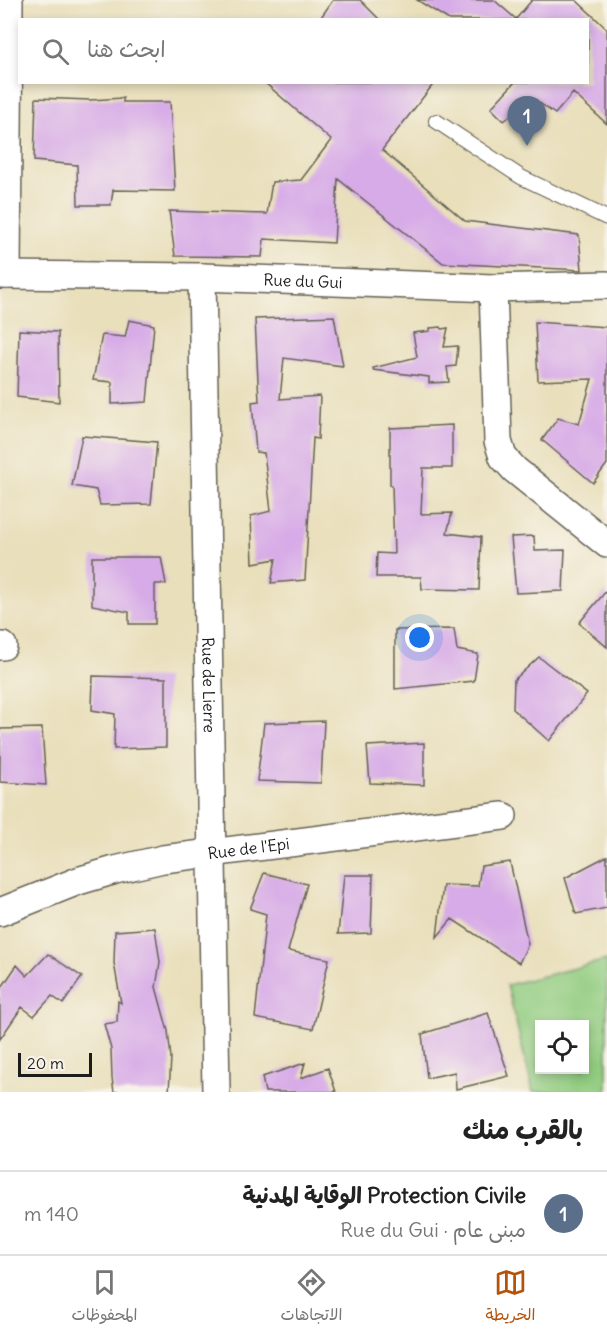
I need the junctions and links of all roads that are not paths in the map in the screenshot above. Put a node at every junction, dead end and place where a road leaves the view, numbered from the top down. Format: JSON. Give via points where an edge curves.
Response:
{"nodes":[{"id":1,"x":9,"y":0,"type":"edge"},
{"id":2,"x":436,"y":121,"type":"dead end"},
{"id":3,"x":607,"y":218,"type":"edge"},
{"id":4,"x":4,"y":275,"type":"edge"},
{"id":5,"x":202,"y":276,"type":"junction"},
{"id":6,"x":607,"y":285,"type":"edge"},
{"id":7,"x":493,"y":288,"type":"junction"},
{"id":8,"x":607,"y":544,"type":"edge"},
{"id":9,"x":503,"y":816,"type":"dead end"},
{"id":10,"x":212,"y":852,"type":"junction"},
{"id":11,"x":0,"y":912,"type":"edge"},
{"id":12,"x":216,"y":1092,"type":"edge"}],
"edges":[{"from":1,"to":4,"type":"street"},
{"from":2,"to":3,"type":"lane","via":[[521,177]]},
{"from":4,"to":5,"type":"street","name":"Rue du Gui"},
{"from":5,"to":7,"type":"street","name":"Rue du Gui"},
{"from":5,"to":10,"type":"street","name":"Rue de Lierre"},
{"from":6,"to":7,"type":"street","name":"Rue du Gui"},
{"from":7,"to":8,"type":"street","via":[[498,441],[503,457]]},
{"from":9,"to":10,"type":"street","name":"Rue de l'Epi"},
{"from":10,"to":11,"type":"street","name":"Rue de l'Epi","via":[[116,870]]},
{"from":10,"to":12,"type":"street","name":"Rue de Lierre"}]}
